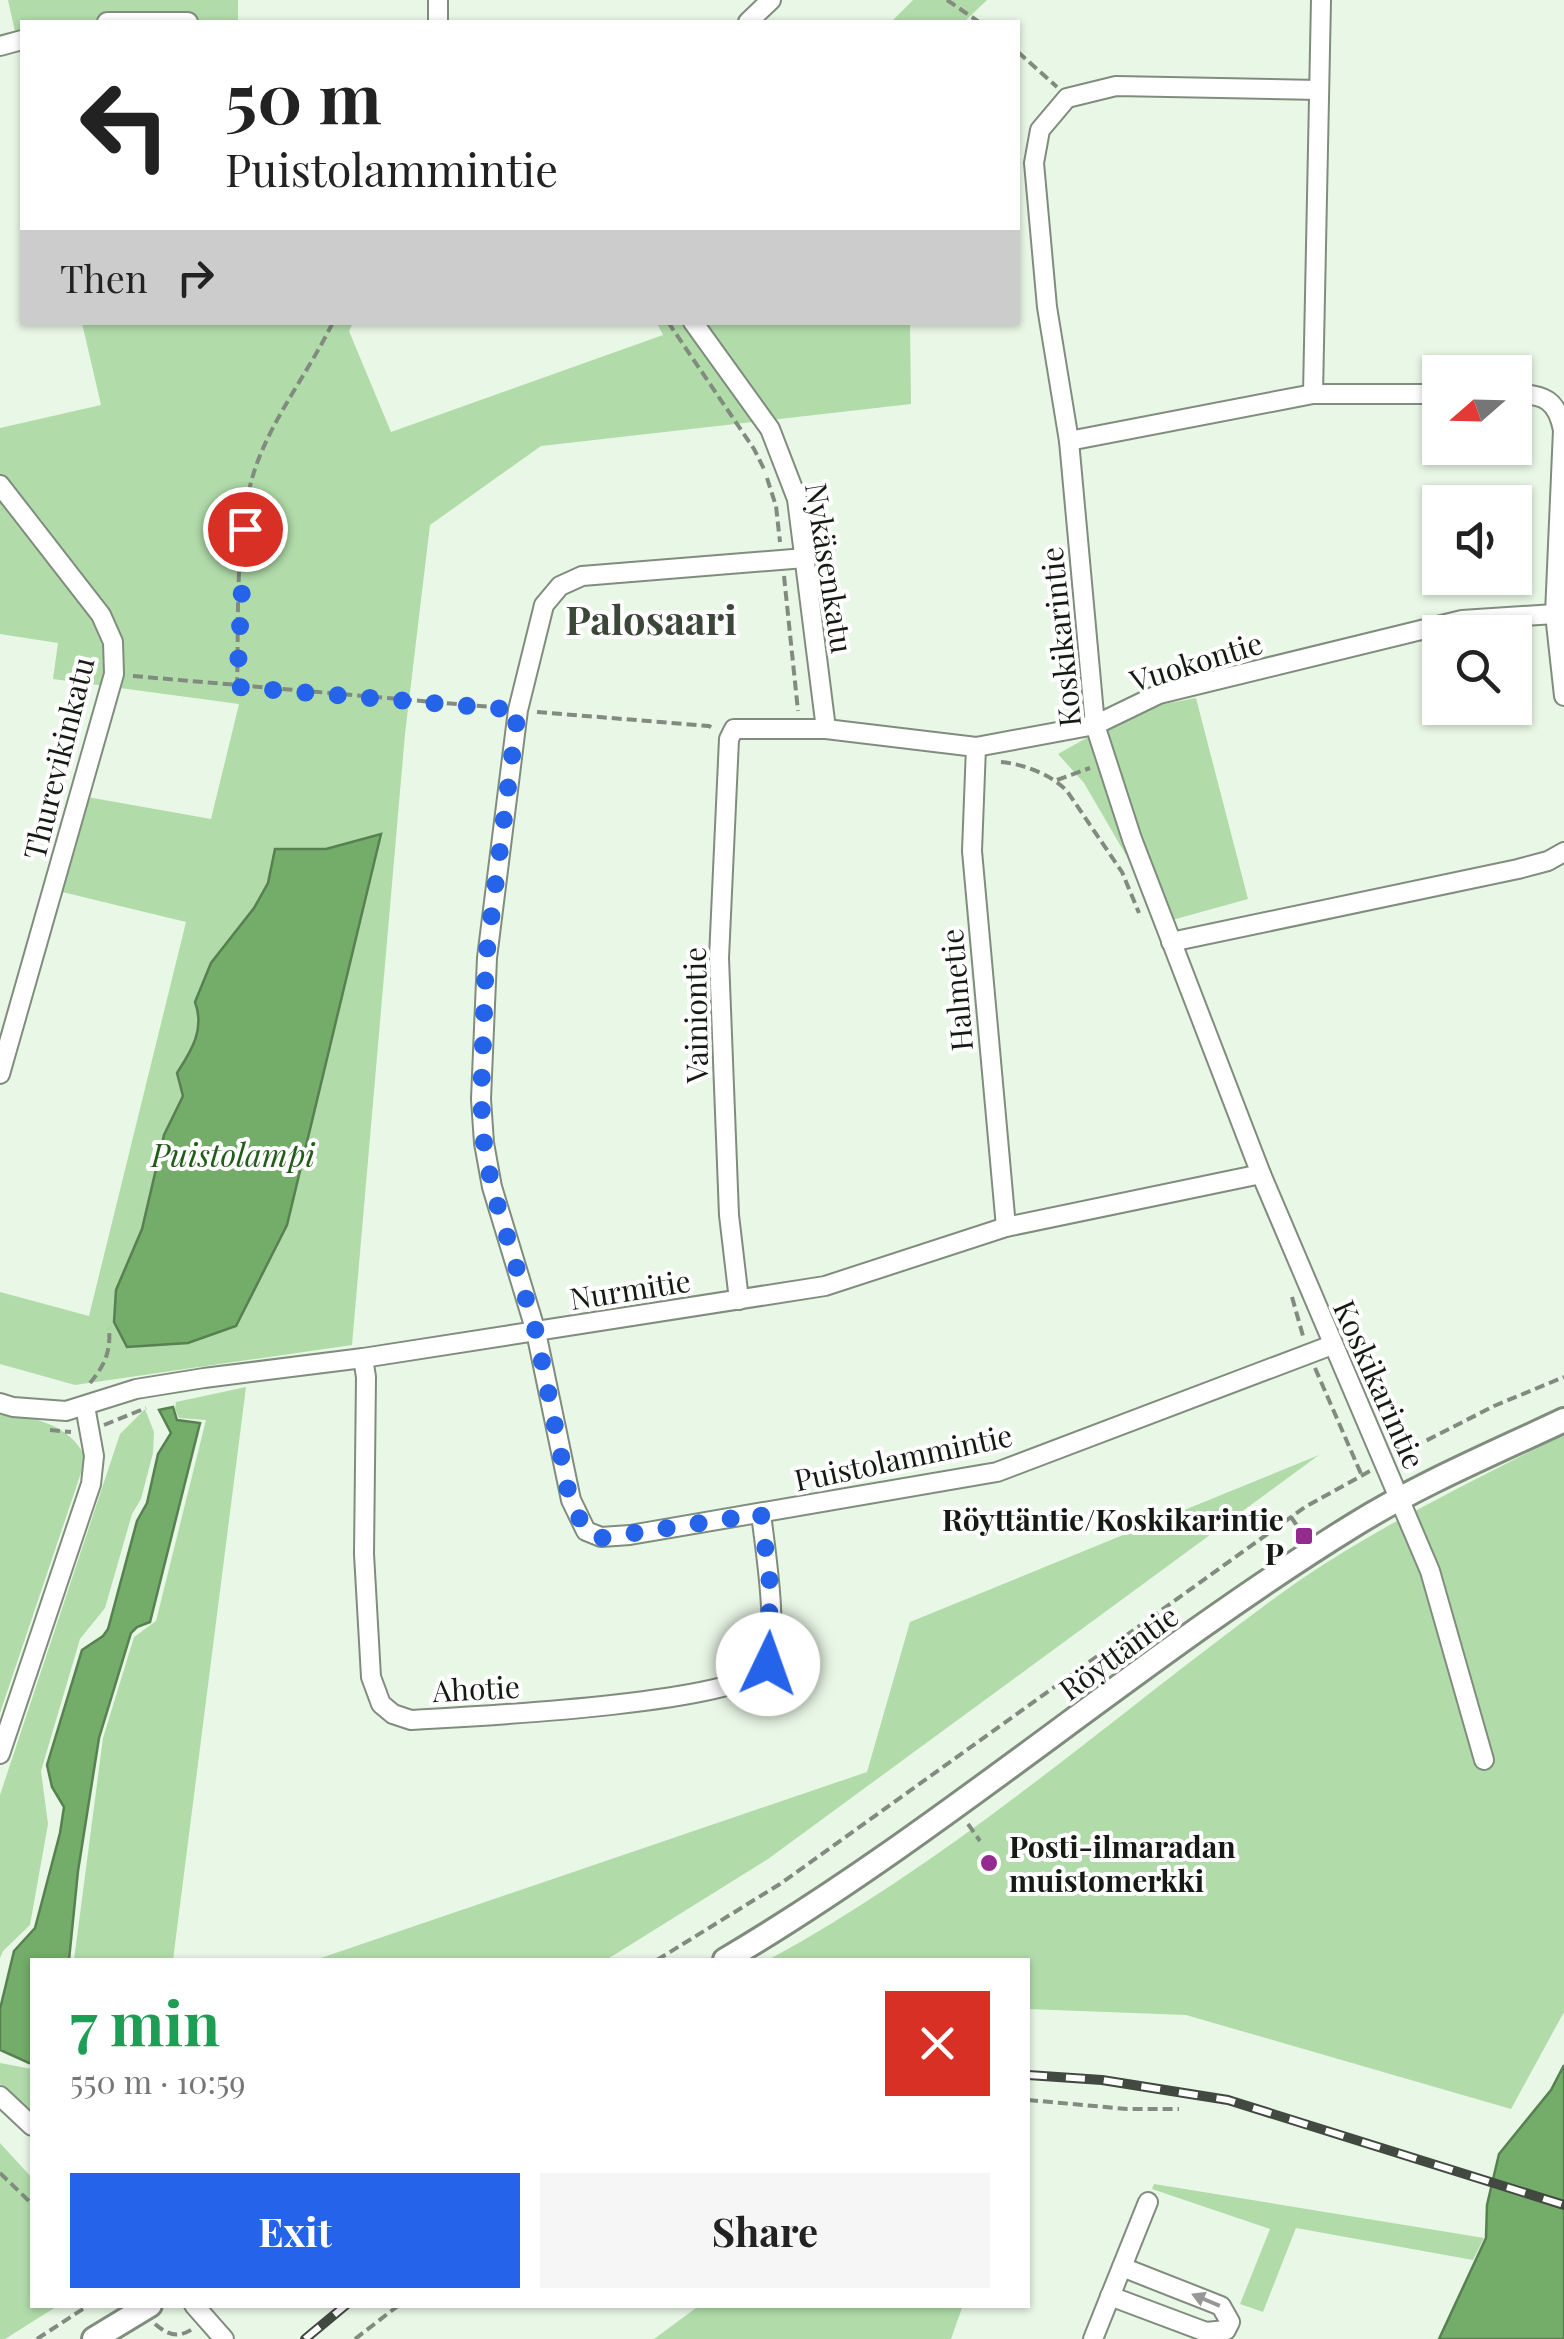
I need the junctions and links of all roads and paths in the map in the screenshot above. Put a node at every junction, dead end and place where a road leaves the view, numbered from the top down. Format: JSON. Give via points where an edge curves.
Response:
{"nodes":[{"id":1,"x":771,"y":0,"type":"edge"},
{"id":2,"x":948,"y":0,"type":"edge"},
{"id":3,"x":1321,"y":0,"type":"edge"},
{"id":4,"x":750,"y":20,"type":"edge"},
{"id":5,"x":977,"y":20,"type":"edge"},
{"id":6,"x":1020,"y":54,"type":"edge"},
{"id":7,"x":1319,"y":90,"type":"junction"},
{"id":8,"x":1066,"y":98,"type":"junction"},
{"id":9,"x":332,"y":325,"type":"edge"},
{"id":10,"x":670,"y":325,"type":"edge"},
{"id":11,"x":694,"y":325,"type":"edge"},
{"id":12,"x":1313,"y":394,"type":"junction"},
{"id":13,"x":1422,"y":394,"type":"edge"},
{"id":14,"x":1532,"y":396,"type":"edge"},
{"id":15,"x":1069,"y":441,"type":"junction"},
{"id":16,"x":0,"y":485,"type":"edge"},
{"id":17,"x":805,"y":558,"type":"junction"},
{"id":18,"x":782,"y":560,"type":"junction"},
{"id":19,"x":1555,"y":614,"type":"junction"},
{"id":20,"x":114,"y":674,"type":"junction"},
{"id":21,"x":237,"y":687,"type":"junction"},
{"id":22,"x":1564,"y":696,"type":"edge"},
{"id":23,"x":518,"y":710,"type":"junction"},
{"id":24,"x":1095,"y":725,"type":"junction"},
{"id":25,"x":800,"y":728,"type":"junction"},
{"id":26,"x":826,"y":730,"type":"junction"},
{"id":27,"x":732,"y":734,"type":"junction"},
{"id":28,"x":977,"y":754,"type":"junction"},
{"id":29,"x":1107,"y":762,"type":"junction"},
{"id":30,"x":1057,"y":780,"type":"junction"},
{"id":31,"x":1564,"y":852,"type":"edge"},
{"id":32,"x":1140,"y":916,"type":"dead end"},
{"id":33,"x":1170,"y":942,"type":"junction"},
{"id":34,"x":0,"y":1074,"type":"edge"},
{"id":35,"x":1261,"y":1174,"type":"junction"},
{"id":36,"x":1006,"y":1228,"type":"junction"},
{"id":37,"x":1290,"y":1287,"type":"dead end"},
{"id":38,"x":739,"y":1300,"type":"junction"},
{"id":39,"x":109,"y":1328,"type":"dead end"},
{"id":40,"x":536,"y":1332,"type":"junction"},
{"id":41,"x":1332,"y":1345,"type":"junction"},
{"id":42,"x":1309,"y":1354,"type":"junction"},
{"id":43,"x":363,"y":1358,"type":"junction"},
{"id":44,"x":1564,"y":1378,"type":"edge"},
{"id":45,"x":90,"y":1382,"type":"dead end"},
{"id":46,"x":0,"y":1403,"type":"edge"},
{"id":47,"x":153,"y":1405,"type":"dead end"},
{"id":48,"x":76,"y":1408,"type":"junction"},
{"id":49,"x":1564,"y":1420,"type":"edge"},
{"id":50,"x":41,"y":1429,"type":"dead end"},
{"id":51,"x":81,"y":1430,"type":"junction"},
{"id":52,"x":1385,"y":1462,"type":"junction"},
{"id":53,"x":1362,"y":1476,"type":"junction"},
{"id":54,"x":1401,"y":1499,"type":"junction"},
{"id":55,"x":761,"y":1514,"type":"junction"},
{"id":56,"x":1291,"y":1517,"type":"junction"},
{"id":57,"x":1304,"y":1536,"type":"dead end"},
{"id":58,"x":0,"y":1754,"type":"edge"},
{"id":59,"x":1484,"y":1760,"type":"dead end"},
{"id":60,"x":660,"y":1958,"type":"edge"},
{"id":61,"x":727,"y":1958,"type":"edge"},
{"id":62,"x":0,"y":2096,"type":"edge"},
{"id":63,"x":1030,"y":2100,"type":"edge"},
{"id":64,"x":1179,"y":2109,"type":"dead end"},
{"id":65,"x":30,"y":2124,"type":"edge"},
{"id":66,"x":0,"y":2172,"type":"edge"},
{"id":67,"x":30,"y":2202,"type":"edge"},
{"id":68,"x":1148,"y":2202,"type":"dead end"},
{"id":69,"x":1122,"y":2267,"type":"junction"},
{"id":70,"x":1110,"y":2296,"type":"junction"},
{"id":71,"x":84,"y":2308,"type":"edge"},
{"id":72,"x":145,"y":2308,"type":"edge"},
{"id":73,"x":395,"y":2308,"type":"edge"},
{"id":74,"x":200,"y":2312,"type":"edge"},
{"id":75,"x":37,"y":2339,"type":"edge"},
{"id":76,"x":94,"y":2339,"type":"edge"},
{"id":77,"x":224,"y":2339,"type":"edge"},
{"id":78,"x":355,"y":2339,"type":"edge"},
{"id":79,"x":1092,"y":2339,"type":"edge"}],
"edges":[{"from":1,"to":4,"type":"street"},
{"from":2,"to":5,"type":"path"},
{"from":3,"to":7,"type":"street"},
{"from":6,"to":8,"type":"path"},
{"from":7,"to":8,"type":"street","via":[[1116,86]]},
{"from":7,"to":12,"type":"street"},
{"from":8,"to":15,"type":"street","name":"Koskikarintie","via":[[1040,130],[1034,163],[1047,307]]},
{"from":9,"to":21,"type":"path","via":[[254,472],[242,556]]},
{"from":10,"to":18,"type":"path","via":[[766,474]]},
{"from":11,"to":17,"type":"street","name":"Nykäsenkatu","via":[[770,428],[797,500]]},
{"from":12,"to":13,"type":"street"},
{"from":12,"to":15,"type":"street"},
{"from":14,"to":19,"type":"street","via":[[1546,397],[1562,430]]},
{"from":15,"to":24,"type":"street","name":"Koskikarintie"},
{"from":16,"to":20,"type":"street","name":"Thurevikinkatu","via":[[101,614],[113,642]]},
{"from":17,"to":18,"type":"street","name":"Puistolammintie"},
{"from":17,"to":26,"type":"street","name":"Nykäsenkatu"},
{"from":18,"to":23,"type":"street","name":"Puistolammintie","via":[[582,576],[560,586],[544,605]]},
{"from":18,"to":25,"type":"path"},
{"from":19,"to":22,"type":"street"},
{"from":19,"to":24,"type":"street","name":"Vuokontie","via":[[1462,620],[1159,694]]},
{"from":20,"to":21,"type":"path"},
{"from":20,"to":34,"type":"street","name":"Thurevikinkatu"},
{"from":21,"to":23,"type":"path"},
{"from":23,"to":27,"type":"path","via":[[709,726]]},
{"from":23,"to":40,"type":"street","name":"Puistolammintie","via":[[486,958],[481,1099],[492,1187]]},
{"from":24,"to":28,"type":"street","name":"Vuokontie"},
{"from":24,"to":29,"type":"street","name":"Koskikarintie"},
{"from":25,"to":26,"type":"street","name":"Vuokontie"},
{"from":25,"to":27,"type":"street","name":"Vuokontie"},
{"from":26,"to":28,"type":"street","name":"Vuokontie"},
{"from":27,"to":38,"type":"street","name":"Vainiontie","via":[[719,958],[729,1215]]},
{"from":28,"to":30,"type":"path"},
{"from":28,"to":36,"type":"street","name":"Halmetie","via":[[972,851]]},
{"from":29,"to":30,"type":"path"},
{"from":29,"to":33,"type":"street","name":"Koskikarintie"},
{"from":30,"to":32,"type":"path","via":[[1122,872]]},
{"from":31,"to":33,"type":"street","via":[[1518,869]]},
{"from":33,"to":35,"type":"street","name":"Koskikarintie"},
{"from":35,"to":36,"type":"street","name":"Nurmitie"},
{"from":35,"to":41,"type":"street","name":"Koskikarintie"},
{"from":36,"to":38,"type":"street","name":"Nurmitie","via":[[825,1286]]},
{"from":37,"to":42,"type":"path"},
{"from":38,"to":40,"type":"street","name":"Nurmitie"},
{"from":39,"to":45,"type":"path","via":[[111,1346]]},
{"from":40,"to":43,"type":"street","name":"Nurmitie"},
{"from":40,"to":55,"type":"street","name":"Puistolammintie","via":[[570,1500],[586,1531],[601,1538],[630,1536]]},
{"from":41,"to":42,"type":"street","name":"Puistolammintie"},
{"from":41,"to":52,"type":"street","name":"Koskikarintie"},
{"from":42,"to":53,"type":"path"},
{"from":42,"to":55,"type":"street","name":"Puistolammintie","via":[[996,1472]]},
{"from":43,"to":48,"type":"street","name":"Nurmitie","via":[[153,1386]]},
{"from":43,"to":55,"type":"street","name":"Ahotie","via":[[371,1676],[381,1704],[393,1714],[410,1720],[569,1711],[723,1688],[758,1676],[768,1664],[770,1633]]},
{"from":44,"to":52,"type":"path"},
{"from":46,"to":48,"type":"street","name":"Nurmitie"},
{"from":47,"to":51,"type":"path"},
{"from":48,"to":51,"type":"street"},
{"from":48,"to":51,"type":"path"},
{"from":49,"to":54,"type":"street","name":"Röyttäntie"},
{"from":50,"to":51,"type":"path"},
{"from":51,"to":58,"type":"street","via":[[94,1456],[91,1484]]},
{"from":52,"to":53,"type":"path"},
{"from":52,"to":54,"type":"street","name":"Koskikarintie"},
{"from":53,"to":56,"type":"path"},
{"from":54,"to":59,"type":"street","name":"Koskikarintie","via":[[1430,1571]]},
{"from":54,"to":61,"type":"street","name":"Röyttäntie","via":[[1258,1588],[944,1817]]},
{"from":56,"to":57,"type":"path"},
{"from":56,"to":60,"type":"path","via":[[780,1884]]},
{"from":62,"to":65,"type":"street"},
{"from":63,"to":64,"type":"path"},
{"from":66,"to":67,"type":"path"},
{"from":68,"to":69,"type":"street"},
{"from":69,"to":70,"type":"street"},
{"from":70,"to":69,"type":"street","one_way":true,"via":[[1206,2332],[1226,2330],[1230,2322],[1221,2306]]},
{"from":70,"to":79,"type":"street"},
{"from":71,"to":75,"type":"path"},
{"from":72,"to":74,"type":"path","via":[[167,2334],[184,2335]]},
{"from":72,"to":76,"type":"street"},
{"from":73,"to":78,"type":"path"},
{"from":74,"to":77,"type":"street"}]}
